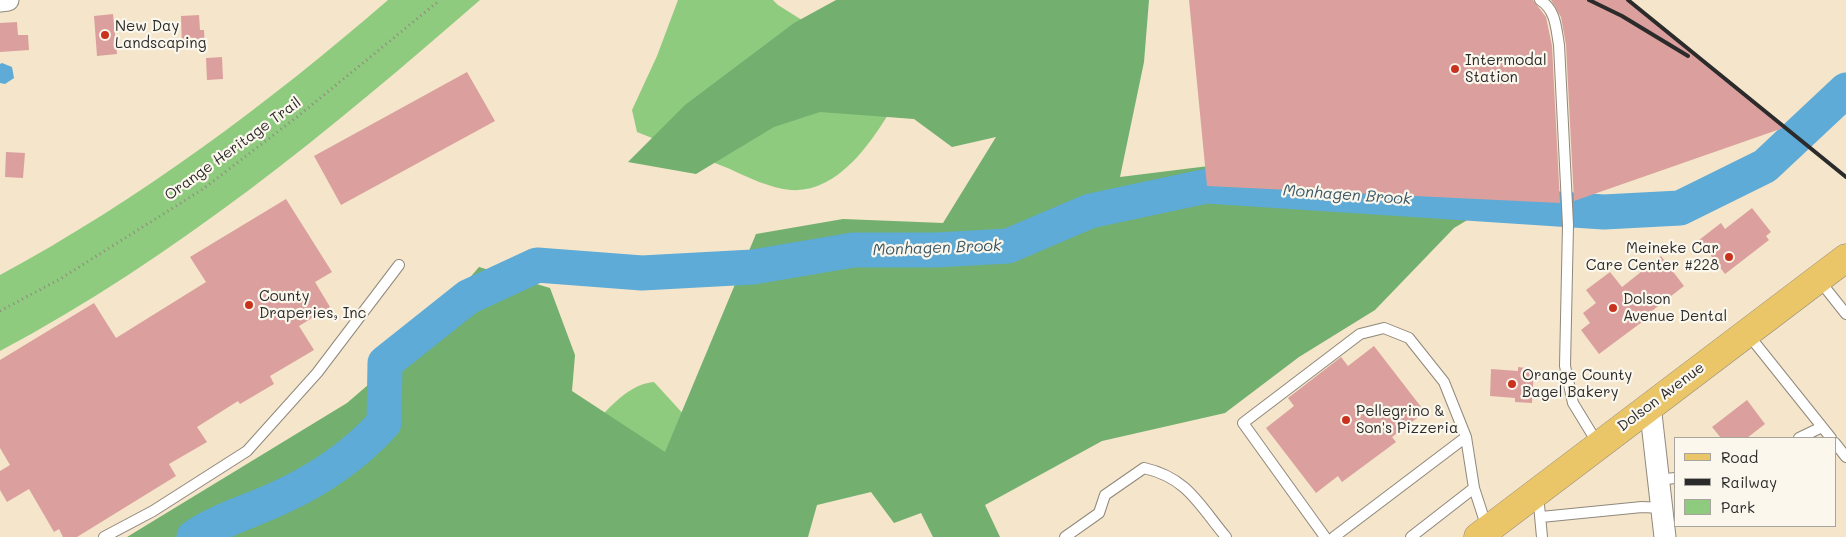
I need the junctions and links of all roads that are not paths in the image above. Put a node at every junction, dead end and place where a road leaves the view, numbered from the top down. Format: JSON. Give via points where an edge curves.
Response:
{"nodes":[{"id":1,"x":8,"y":0,"type":"edge"},
{"id":2,"x":0,"y":1,"type":"edge"},
{"id":3,"x":1544,"y":1,"type":"edge"},
{"id":4,"x":1846,"y":258,"type":"edge"},
{"id":5,"x":399,"y":265,"type":"dead end"},
{"id":6,"x":1818,"y":279,"type":"junction"},
{"id":7,"x":1846,"y":314,"type":"edge"},
{"id":8,"x":1747,"y":332,"type":"junction"},
{"id":9,"x":1650,"y":405,"type":"junction"},
{"id":10,"x":1822,"y":428,"type":"junction"},
{"id":11,"x":1466,"y":436,"type":"junction"},
{"id":12,"x":1801,"y":437,"type":"edge"},
{"id":13,"x":1830,"y":437,"type":"edge"},
{"id":14,"x":1598,"y":444,"type":"junction"},
{"id":15,"x":1836,"y":444,"type":"edge"},
{"id":16,"x":1846,"y":457,"type":"edge"},
{"id":17,"x":1667,"y":479,"type":"edge"},
{"id":18,"x":1474,"y":488,"type":"junction"},
{"id":19,"x":1537,"y":491,"type":"junction"},
{"id":20,"x":1662,"y":508,"type":"junction"},
{"id":21,"x":1541,"y":517,"type":"junction"},
{"id":22,"x":1483,"y":533,"type":"edge"},
{"id":23,"x":104,"y":537,"type":"edge"},
{"id":24,"x":1065,"y":537,"type":"edge"},
{"id":25,"x":1226,"y":537,"type":"edge"},
{"id":26,"x":1325,"y":537,"type":"edge"},
{"id":27,"x":1334,"y":537,"type":"edge"},
{"id":28,"x":1410,"y":537,"type":"edge"},
{"id":29,"x":1542,"y":537,"type":"edge"},
{"id":30,"x":1665,"y":537,"type":"edge"}],
"edges":[{"from":1,"to":2,"type":"street"},
{"from":3,"to":14,"type":"lane","via":[[1554,16],[1559,45],[1568,224],[1565,366],[1573,403]]},
{"from":4,"to":6,"type":"main road","name":"Dolson Avenue"},
{"from":5,"to":23,"type":"lane","via":[[317,372],[247,451],[153,511]]},
{"from":6,"to":7,"type":"lane"},
{"from":6,"to":8,"type":"main road","name":"Dolson Avenue"},
{"from":8,"to":9,"type":"main road","name":"Dolson Avenue"},
{"from":8,"to":10,"type":"lane"},
{"from":9,"to":14,"type":"main road","name":"Dolson Avenue"},
{"from":9,"to":17,"type":"street"},
{"from":10,"to":12,"type":"lane"},
{"from":10,"to":13,"type":"lane"},
{"from":11,"to":18,"type":"lane"},
{"from":11,"to":26,"type":"lane","via":[[1444,382],[1408,338],[1384,328],[1360,334],[1243,423]]},
{"from":11,"to":27,"type":"lane"},
{"from":14,"to":19,"type":"main road","name":"Dolson Avenue"},
{"from":15,"to":16,"type":"lane"},
{"from":17,"to":20,"type":"street"},
{"from":18,"to":22,"type":"lane"},
{"from":18,"to":28,"type":"lane"},
{"from":19,"to":21,"type":"lane"},
{"from":19,"to":22,"type":"main road","name":"Dolson Avenue"},
{"from":20,"to":21,"type":"lane"},
{"from":20,"to":30,"type":"street"},
{"from":21,"to":29,"type":"lane"},
{"from":24,"to":25,"type":"lane","via":[[1099,512],[1105,495],[1144,468],[1162,472],[1185,486]]}]}
